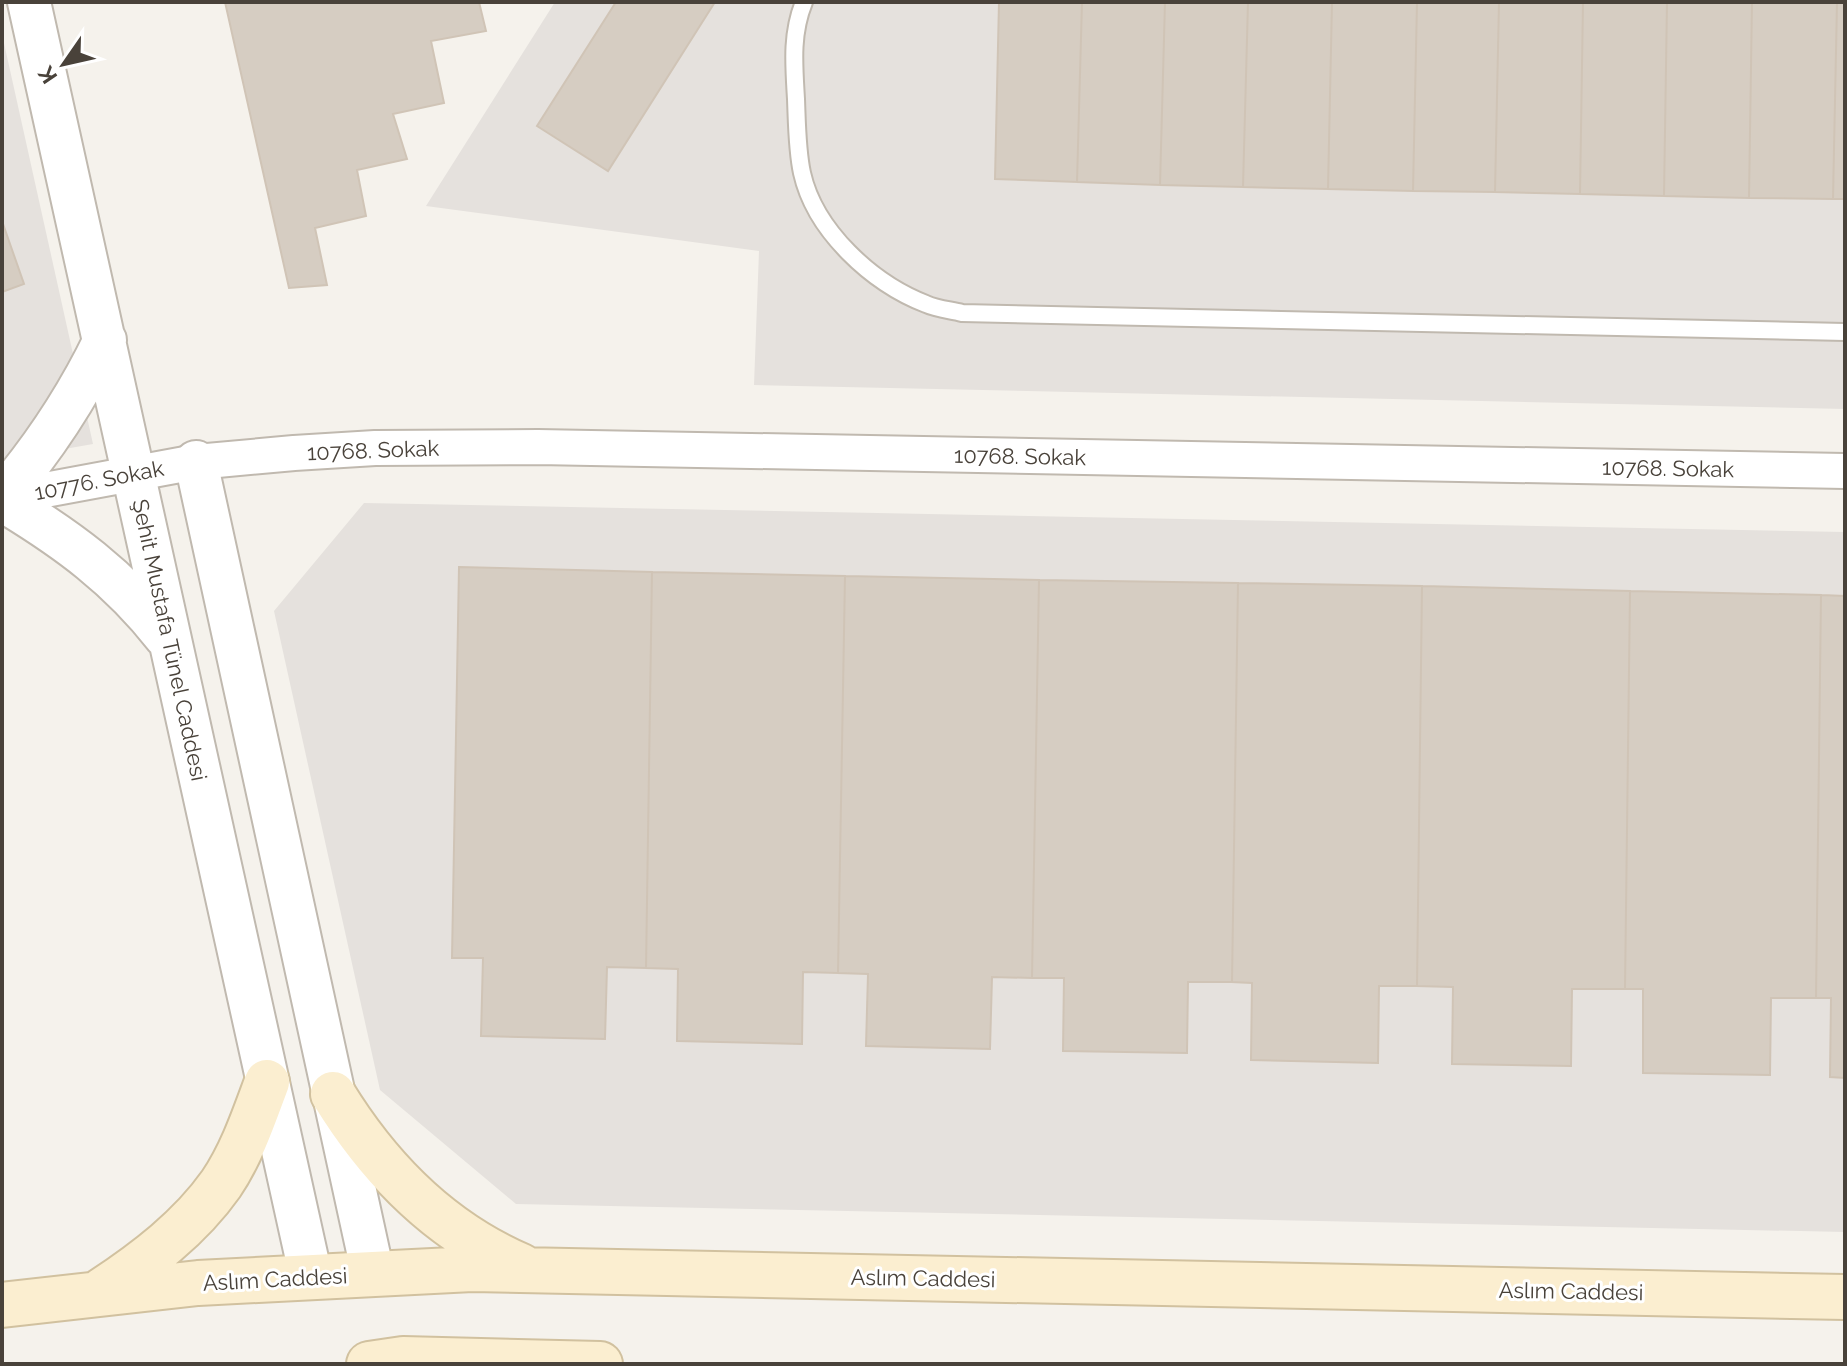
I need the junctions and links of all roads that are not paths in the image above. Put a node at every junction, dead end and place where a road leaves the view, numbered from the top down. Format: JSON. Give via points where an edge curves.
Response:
{"nodes":[{"id":1,"x":29,"y":2,"type":"edge"},
{"id":2,"x":804,"y":2,"type":"edge"},
{"id":3,"x":1845,"y":332,"type":"edge"},
{"id":4,"x":105,"y":340,"type":"junction"},
{"id":5,"x":196,"y":462,"type":"junction"},
{"id":6,"x":1845,"y":471,"type":"edge"},
{"id":7,"x":134,"y":473,"type":"junction"},
{"id":8,"x":2,"y":498,"type":"edge"},
{"id":9,"x":171,"y":644,"type":"junction"},
{"id":10,"x":267,"y":1082,"type":"junction"},
{"id":11,"x":333,"y":1094,"type":"junction"},
{"id":12,"x":531,"y":1270,"type":"junction"},
{"id":13,"x":373,"y":1274,"type":"junction"},
{"id":14,"x":311,"y":1277,"type":"junction"},
{"id":15,"x":96,"y":1295,"type":"junction"},
{"id":16,"x":1845,"y":1297,"type":"edge"},
{"id":17,"x":2,"y":1305,"type":"edge"},
{"id":18,"x":369,"y":1364,"type":"edge"},
{"id":19,"x":600,"y":1364,"type":"edge"}],
"edges":[{"from":1,"to":4,"type":"street","name":"Şehit Mustafa Tünel Caddesi"},
{"from":2,"to":3,"type":"lane","via":[[793,51],[796,107],[803,175],[816,209],[862,264],[895,290],[928,305],[962,313]]},
{"from":4,"to":7,"type":"street","name":"Şehit Mustafa Tünel Caddesi"},
{"from":4,"to":8,"type":"street","via":[[63,419]]},
{"from":5,"to":6,"type":"street","name":"10768. Sokak","via":[[375,448],[538,447]]},
{"from":5,"to":7,"type":"street","name":"10776. Sokak"},
{"from":5,"to":11,"type":"street"},
{"from":7,"to":8,"type":"street","name":"10776. Sokak"},
{"from":7,"to":9,"type":"street","name":"Şehit Mustafa Tünel Caddesi"},
{"from":8,"to":9,"type":"street","via":[[110,576],[139,602]]},
{"from":9,"to":10,"type":"street","name":"Şehit Mustafa Tünel Caddesi"},
{"from":10,"to":14,"type":"street","name":"Şehit Mustafa Tünel Caddesi"},
{"from":10,"to":15,"type":"main road","via":[[237,1155],[197,1213]]},
{"from":11,"to":12,"type":"main road","via":[[374,1153],[427,1208],[474,1243]]},
{"from":11,"to":13,"type":"street"},
{"from":12,"to":13,"type":"main road","name":"Aslım Caddesi"},
{"from":12,"to":16,"type":"main road","name":"Aslım Caddesi"},
{"from":13,"to":14,"type":"main road","name":"Aslım Caddesi"},
{"from":14,"to":15,"type":"main road","name":"Aslım Caddesi"},
{"from":15,"to":17,"type":"main road","name":"Aslım Caddesi"},
{"from":18,"to":19,"type":"main road","via":[[403,1359]]}]}
